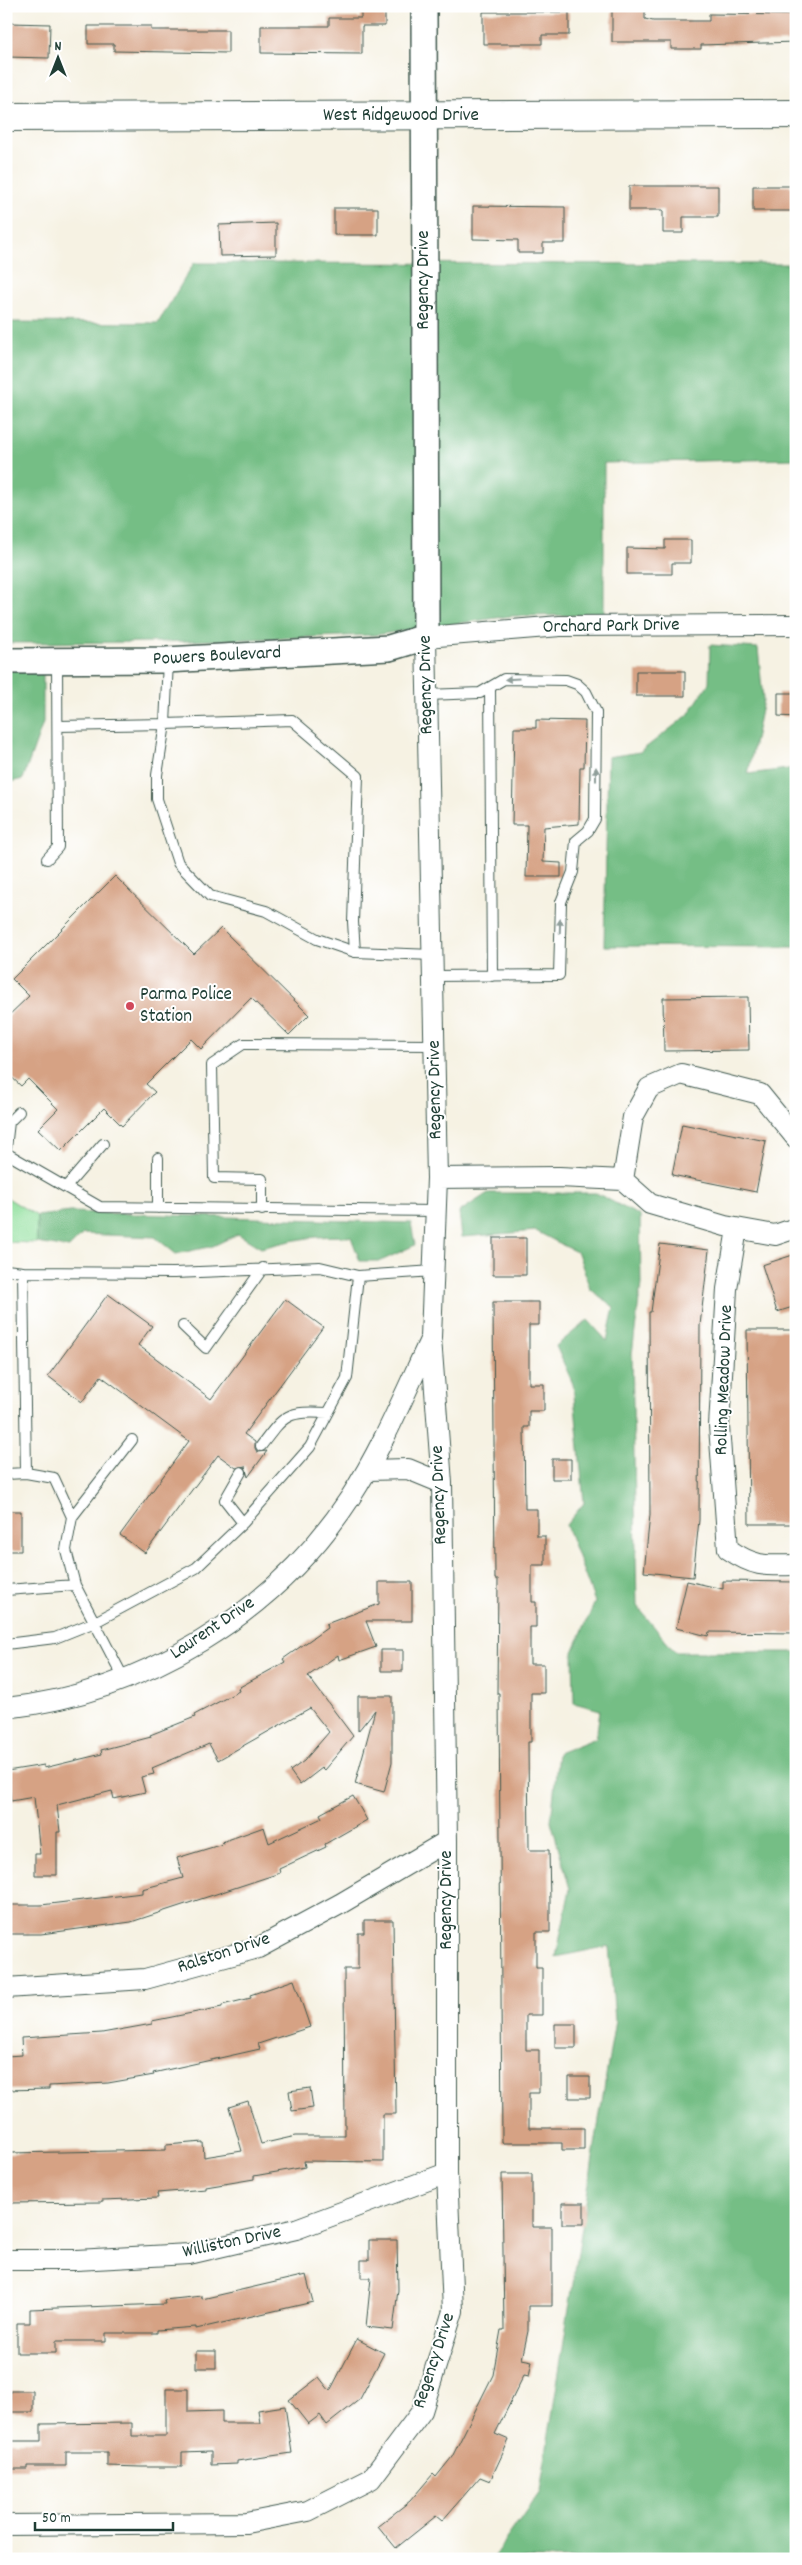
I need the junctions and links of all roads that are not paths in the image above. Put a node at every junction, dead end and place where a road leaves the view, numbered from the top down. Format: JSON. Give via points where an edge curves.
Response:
{"nodes":[{"id":1,"x":424,"y":6,"type":"edge"},
{"id":2,"x":796,"y":114,"type":"edge"},
{"id":3,"x":424,"y":116,"type":"junction"},
{"id":4,"x":6,"y":117,"type":"edge"},
{"id":5,"x":796,"y":625,"type":"edge"},
{"id":6,"x":426,"y":637,"type":"junction"},
{"id":7,"x":168,"y":660,"type":"junction"},
{"id":8,"x":6,"y":661,"type":"edge"},
{"id":9,"x":58,"y":661,"type":"junction"},
{"id":10,"x":490,"y":687,"type":"junction"},
{"id":11,"x":427,"y":696,"type":"junction"},
{"id":12,"x":165,"y":724,"type":"junction"},
{"id":13,"x":58,"y":726,"type":"junction"},
{"id":14,"x":47,"y":859,"type":"dead end"},
{"id":15,"x":355,"y":952,"type":"junction"},
{"id":16,"x":433,"y":955,"type":"junction"},
{"id":17,"x":434,"y":976,"type":"junction"},
{"id":18,"x":492,"y":976,"type":"junction"},
{"id":19,"x":435,"y":1044,"type":"junction"},
{"id":20,"x":19,"y":1112,"type":"dead end"},
{"id":21,"x":796,"y":1138,"type":"edge"},
{"id":22,"x":103,"y":1144,"type":"dead end"},
{"id":23,"x":6,"y":1148,"type":"edge"},
{"id":24,"x":6,"y":1153,"type":"edge"},
{"id":25,"x":158,"y":1158,"type":"dead end"},
{"id":26,"x":437,"y":1178,"type":"junction"},
{"id":27,"x":623,"y":1180,"type":"junction"},
{"id":28,"x":66,"y":1188,"type":"junction"},
{"id":29,"x":158,"y":1208,"type":"junction"},
{"id":30,"x":262,"y":1210,"type":"junction"},
{"id":31,"x":436,"y":1211,"type":"junction"},
{"id":32,"x":796,"y":1228,"type":"edge"},
{"id":33,"x":737,"y":1229,"type":"junction"},
{"id":34,"x":263,"y":1268,"type":"junction"},
{"id":35,"x":6,"y":1270,"type":"edge"},
{"id":36,"x":434,"y":1271,"type":"junction"},
{"id":37,"x":23,"y":1272,"type":"junction"},
{"id":38,"x":358,"y":1276,"type":"junction"},
{"id":39,"x":183,"y":1326,"type":"dead end"},
{"id":40,"x":431,"y":1338,"type":"junction"},
{"id":41,"x":328,"y":1414,"type":"junction"},
{"id":42,"x":132,"y":1440,"type":"dead end"},
{"id":43,"x":260,"y":1446,"type":"dead end"},
{"id":44,"x":368,"y":1470,"type":"junction"},
{"id":45,"x":242,"y":1472,"type":"dead end"},
{"id":46,"x":26,"y":1473,"type":"junction"},
{"id":47,"x":6,"y":1474,"type":"edge"},
{"id":48,"x":442,"y":1483,"type":"junction"},
{"id":49,"x":72,"y":1517,"type":"junction"},
{"id":50,"x":243,"y":1523,"type":"junction"},
{"id":51,"x":796,"y":1565,"type":"edge"},
{"id":52,"x":75,"y":1585,"type":"junction"},
{"id":53,"x":6,"y":1590,"type":"edge"},
{"id":54,"x":95,"y":1622,"type":"junction"},
{"id":55,"x":6,"y":1644,"type":"edge"},
{"id":56,"x":124,"y":1680,"type":"junction"},
{"id":57,"x":6,"y":1708,"type":"edge"},
{"id":58,"x":447,"y":1841,"type":"junction"},
{"id":59,"x":6,"y":1988,"type":"edge"},
{"id":60,"x":447,"y":2173,"type":"junction"},
{"id":61,"x":6,"y":2260,"type":"edge"},
{"id":62,"x":6,"y":2525,"type":"edge"}],
"edges":[{"from":1,"to":3,"type":"street","name":"Regency Drive"},
{"from":2,"to":3,"type":"main road","name":"West Ridgewood Drive"},
{"from":3,"to":4,"type":"main road","name":"West Ridgewood Drive"},
{"from":3,"to":6,"type":"street","name":"Regency Drive"},
{"from":5,"to":6,"type":"street","name":"Orchard Park Drive","via":[[560,626]]},
{"from":6,"to":7,"type":"street","name":"Powers Boulevard","via":[[389,648]]},
{"from":6,"to":11,"type":"street","name":"Regency Drive"},
{"from":7,"to":9,"type":"street","name":"Powers Boulevard"},
{"from":7,"to":12,"type":"lane"},
{"from":8,"to":9,"type":"street","name":"Powers Boulevard"},
{"from":9,"to":13,"type":"lane"},
{"from":10,"to":11,"type":"lane","via":[[480,693]]},
{"from":10,"to":18,"type":"lane"},
{"from":18,"to":10,"type":"lane","one_way":true,"via":[[559,975],[561,902],[573,872],[576,841],[588,831],[595,819],[596,712],[586,692],[566,680],[504,679]]},
{"from":11,"to":16,"type":"street","name":"Regency Drive"},
{"from":12,"to":13,"type":"lane"},
{"from":12,"to":15,"type":"lane","via":[[157,775],[157,799],[178,863],[210,896],[266,911],[317,938]]},
{"from":12,"to":15,"type":"lane","via":[[292,720],[358,776],[353,922]]},
{"from":13,"to":14,"type":"lane","via":[[58,846]]},
{"from":15,"to":16,"type":"lane"},
{"from":16,"to":17,"type":"street","name":"Regency Drive"},
{"from":17,"to":18,"type":"lane"},
{"from":17,"to":19,"type":"street","name":"Regency Drive"},
{"from":19,"to":26,"type":"street","name":"Regency Drive"},
{"from":19,"to":30,"type":"lane","via":[[243,1044],[212,1065],[214,1178],[262,1179]]},
{"from":20,"to":23,"type":"lane","via":[[9,1122]]},
{"from":21,"to":27,"type":"street","via":[[760,1094],[681,1074],[649,1088],[633,1117]]},
{"from":22,"to":28,"type":"lane"},
{"from":24,"to":28,"type":"lane"},
{"from":25,"to":29,"type":"lane"},
{"from":26,"to":27,"type":"street"},
{"from":26,"to":31,"type":"street","name":"Regency Drive"},
{"from":27,"to":33,"type":"street","via":[[650,1204]]},
{"from":28,"to":29,"type":"lane","via":[[100,1207]]},
{"from":29,"to":30,"type":"lane"},
{"from":30,"to":31,"type":"lane"},
{"from":31,"to":36,"type":"street","name":"Regency Drive"},
{"from":32,"to":33,"type":"street","via":[[775,1235]]},
{"from":33,"to":51,"type":"street","name":"Rolling Meadow Drive","via":[[727,1289],[720,1426],[728,1549],[744,1561],[760,1566]]},
{"from":34,"to":37,"type":"lane","via":[[174,1273]]},
{"from":34,"to":38,"type":"lane","via":[[320,1267]]},
{"from":34,"to":39,"type":"lane","via":[[206,1348]]},
{"from":35,"to":37,"type":"lane"},
{"from":36,"to":38,"type":"lane"},
{"from":36,"to":40,"type":"street","name":"Regency Drive"},
{"from":37,"to":46,"type":"lane"},
{"from":38,"to":41,"type":"lane","via":[[347,1378]]},
{"from":40,"to":44,"type":"street","name":"Laurent Drive"},
{"from":40,"to":48,"type":"street","name":"Regency Drive"},
{"from":41,"to":43,"type":"lane","via":[[298,1412],[278,1423]]},
{"from":41,"to":50,"type":"lane","via":[[310,1447]]},
{"from":42,"to":49,"type":"lane"},
{"from":44,"to":48,"type":"street","via":[[408,1469]]},
{"from":44,"to":56,"type":"street","name":"Laurent Drive","via":[[317,1542],[256,1602],[191,1648]]},
{"from":45,"to":50,"type":"lane","via":[[225,1500]]},
{"from":46,"to":47,"type":"lane"},
{"from":46,"to":49,"type":"lane","via":[[54,1478]]},
{"from":48,"to":58,"type":"street","name":"Regency Drive"},
{"from":49,"to":52,"type":"lane","via":[[66,1550]]},
{"from":50,"to":54,"type":"lane","via":[[196,1568]]},
{"from":52,"to":53,"type":"lane"},
{"from":52,"to":54,"type":"lane"},
{"from":54,"to":55,"type":"lane","via":[[55,1638]]},
{"from":54,"to":56,"type":"lane"},
{"from":56,"to":57,"type":"street","name":"Laurent Drive","via":[[60,1699]]},
{"from":58,"to":59,"type":"street","name":"Ralston Drive","via":[[258,1948],[145,1979]]},
{"from":58,"to":60,"type":"street","name":"Regency Drive"},
{"from":60,"to":61,"type":"street","name":"Williston Drive","via":[[296,2229],[189,2254]]},
{"from":60,"to":62,"type":"street","name":"Regency Drive","via":[[453,2311],[422,2411],[371,2480],[308,2511],[246,2523]]}]}
